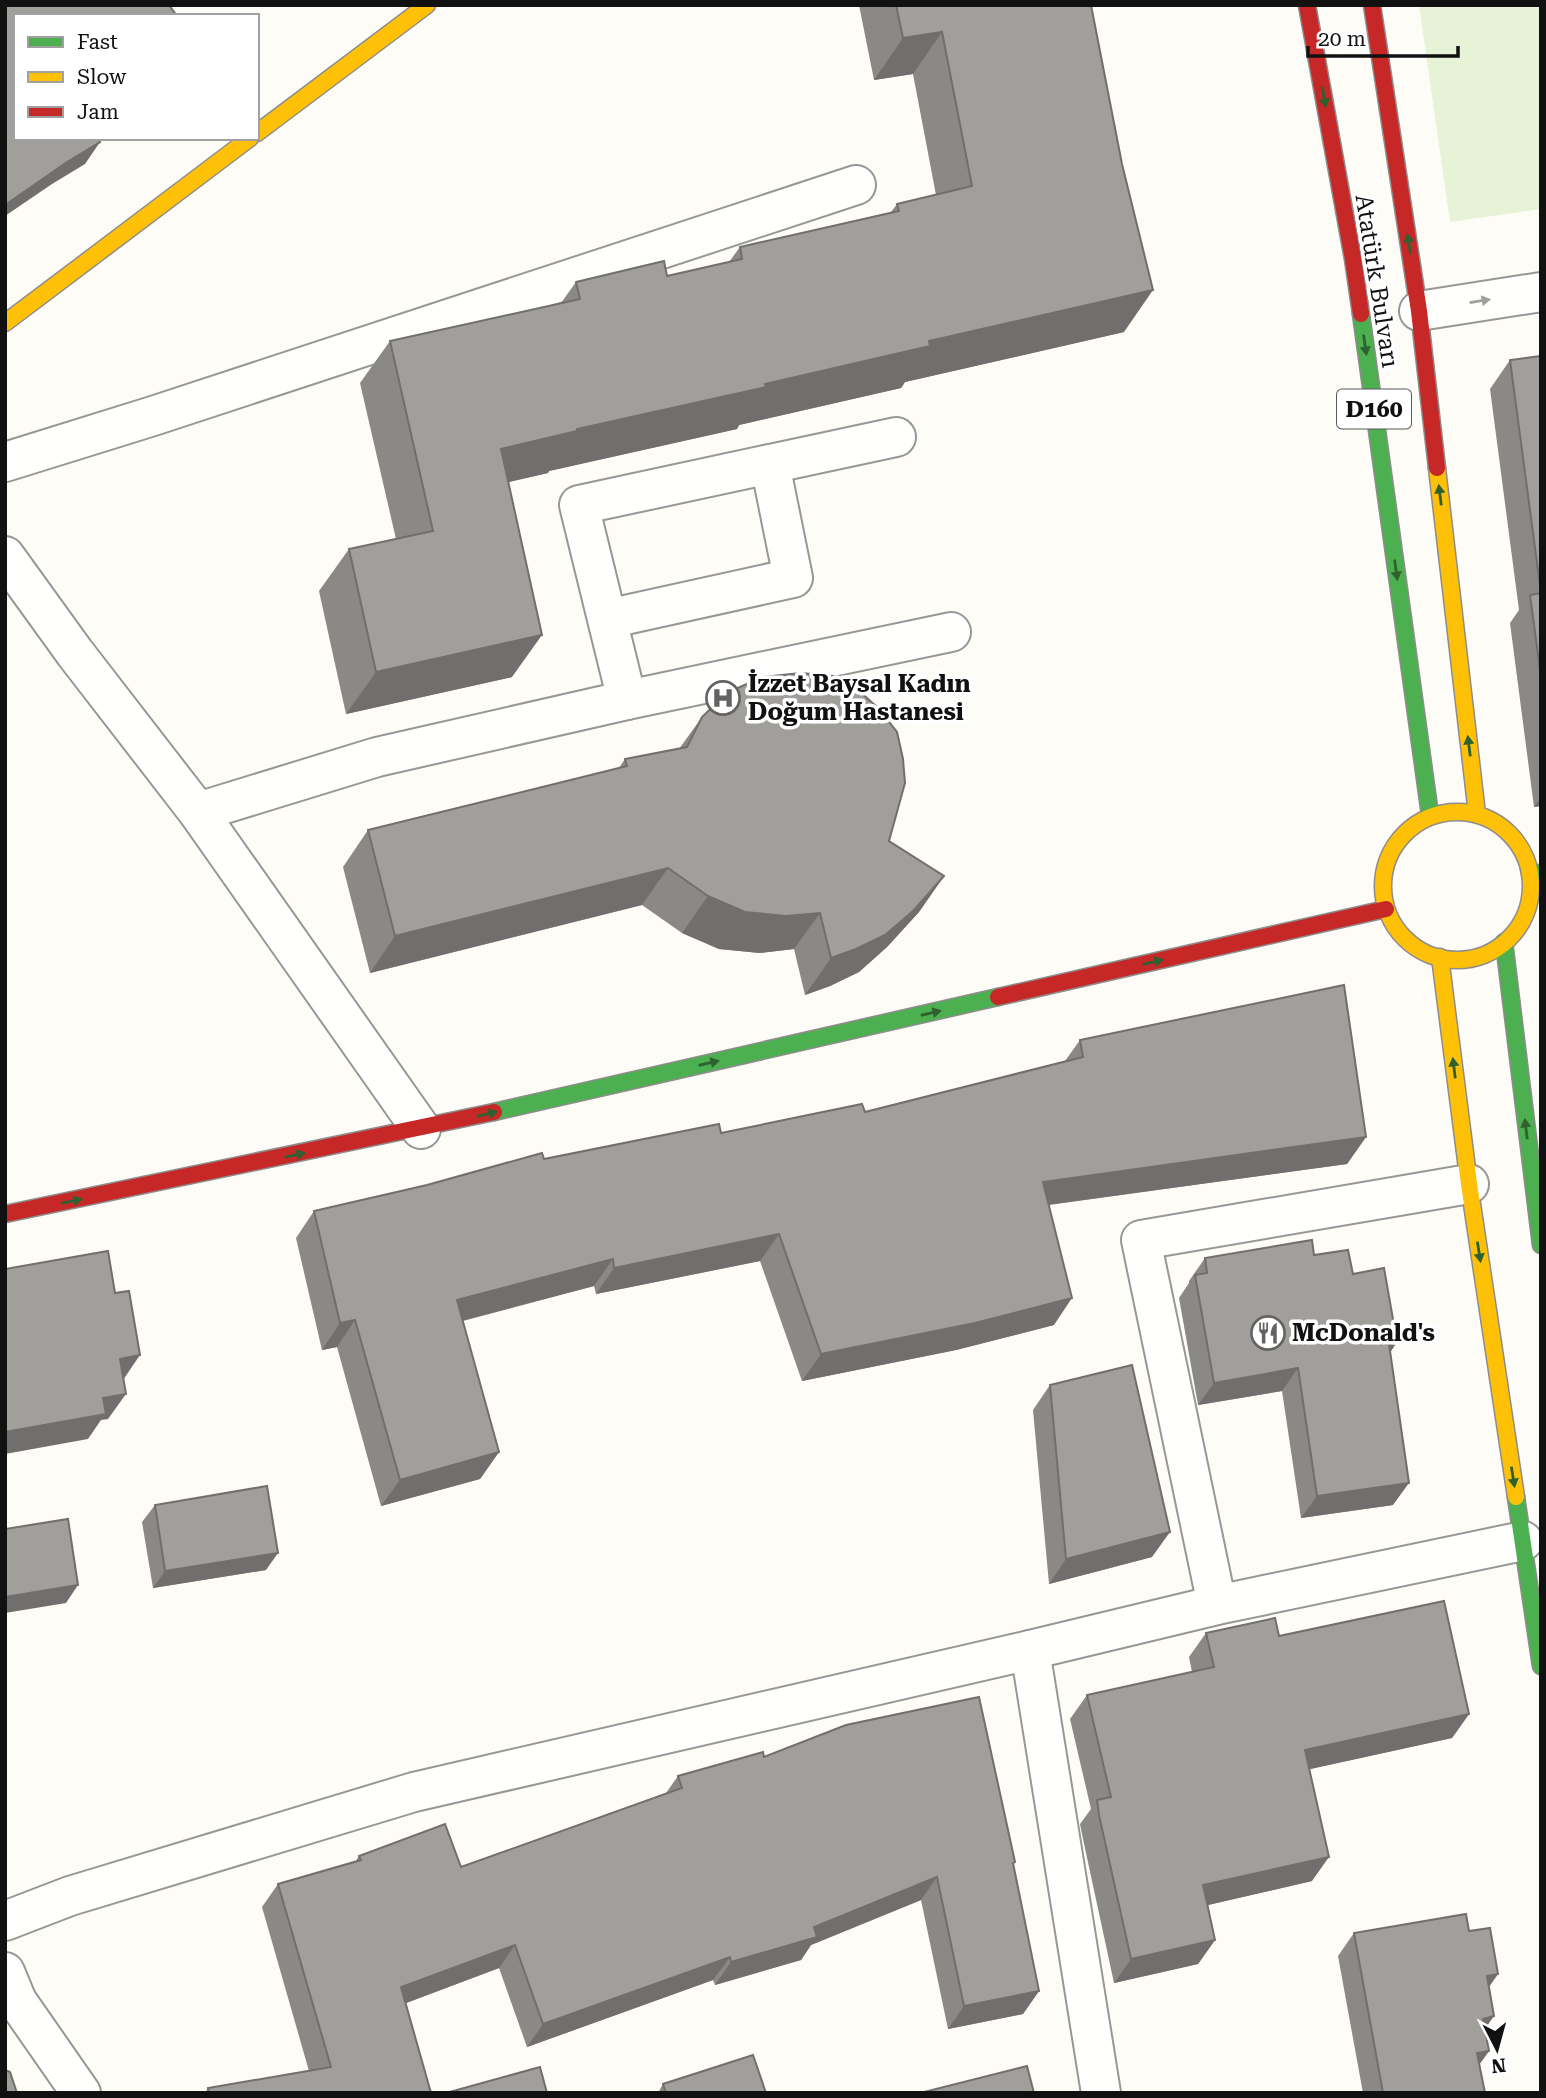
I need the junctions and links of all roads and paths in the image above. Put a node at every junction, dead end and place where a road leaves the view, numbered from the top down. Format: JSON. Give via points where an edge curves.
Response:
{"nodes":[{"id":1,"x":427,"y":5,"type":"edge"},
{"id":2,"x":1307,"y":5,"type":"edge"},
{"id":3,"x":1372,"y":5,"type":"edge"},
{"id":4,"x":259,"y":131,"type":"edge"},
{"id":5,"x":247,"y":140,"type":"edge"},
{"id":6,"x":856,"y":185,"type":"dead end"},
{"id":7,"x":1541,"y":292,"type":"edge"},
{"id":8,"x":1419,"y":311,"type":"junction"},
{"id":9,"x":5,"y":323,"type":"edge"},
{"id":10,"x":896,"y":437,"type":"dead end"},
{"id":11,"x":5,"y":462,"type":"edge"},
{"id":12,"x":770,"y":464,"type":"junction"},
{"id":13,"x":5,"y":556,"type":"edge"},
{"id":14,"x":607,"y":619,"type":"junction"},
{"id":15,"x":951,"y":632,"type":"dead end"},
{"id":16,"x":627,"y":700,"type":"junction"},
{"id":17,"x":198,"y":812,"type":"junction"},
{"id":18,"x":1477,"y":814,"type":"junction"},
{"id":19,"x":1430,"y":815,"type":"junction"},
{"id":20,"x":1536,"y":874,"type":"edge"},
{"id":21,"x":1386,"y":909,"type":"junction"},
{"id":22,"x":1504,"y":942,"type":"junction"},
{"id":23,"x":1440,"y":957,"type":"junction"},
{"id":24,"x":421,"y":1129,"type":"junction"},
{"id":25,"x":1469,"y":1184,"type":"junction"},
{"id":26,"x":5,"y":1214,"type":"edge"},
{"id":27,"x":1541,"y":1245,"type":"edge"},
{"id":28,"x":1523,"y":1541,"type":"junction"},
{"id":29,"x":1217,"y":1605,"type":"junction"},
{"id":30,"x":1030,"y":1650,"type":"junction"},
{"id":31,"x":1541,"y":1666,"type":"edge"},
{"id":32,"x":5,"y":1921,"type":"edge"},
{"id":33,"x":5,"y":1972,"type":"edge"},
{"id":34,"x":81,"y":2093,"type":"edge"},
{"id":35,"x":1101,"y":2093,"type":"edge"}],
"edges":[{"from":1,"to":4,"type":"main road"},
{"from":2,"to":19,"type":"main road","name":"Atatürk Bulvarı","number":"D160","one_way":true,"via":[[1353,259]]},
{"from":8,"to":3,"type":"main road","name":"Atatürk Bulvarı","one_way":true},
{"from":5,"to":9,"type":"main road"},
{"from":6,"to":11,"type":"street"},
{"from":8,"to":7,"type":"street","one_way":true},
{"from":18,"to":8,"type":"main road","name":"Atatürk Bulvarı","one_way":true},
{"from":10,"to":12,"type":"street"},
{"from":12,"to":14,"type":"street","via":[[793,578]]},
{"from":12,"to":14,"type":"street","via":[[579,505]]},
{"from":13,"to":17,"type":"street"},
{"from":14,"to":16,"type":"street"},
{"from":15,"to":16,"type":"street"},
{"from":16,"to":17,"type":"street","via":[[377,757]]},
{"from":17,"to":24,"type":"street"},
{"from":18,"to":19,"type":"main road"},
{"from":18,"to":20,"type":"main road","via":[[1499,824],[1517,841]]},
{"from":19,"to":21,"type":"main road","via":[[1409,827],[1393,845],[1384,867]]},
{"from":20,"to":22,"type":"main road","via":[[1528,908],[1516,932]]},
{"from":21,"to":23,"type":"main road","via":[[1403,938],[1424,953]]},
{"from":24,"to":21,"type":"main road","one_way":true},
{"from":22,"to":23,"type":"main road","via":[[1474,959]]},
{"from":27,"to":22,"type":"main road","one_way":true},
{"from":25,"to":23,"type":"main road","one_way":true},
{"from":26,"to":24,"type":"main road","one_way":true},
{"from":25,"to":28,"type":"main road","one_way":true},
{"from":25,"to":29,"type":"street","via":[[1141,1240]]},
{"from":28,"to":29,"type":"street"},
{"from":28,"to":31,"type":"main road"},
{"from":29,"to":30,"type":"street"},
{"from":30,"to":32,"type":"street","via":[[414,1792],[70,1896]]},
{"from":30,"to":35,"type":"street"},
{"from":33,"to":34,"type":"street","via":[[17,2001]]}]}
